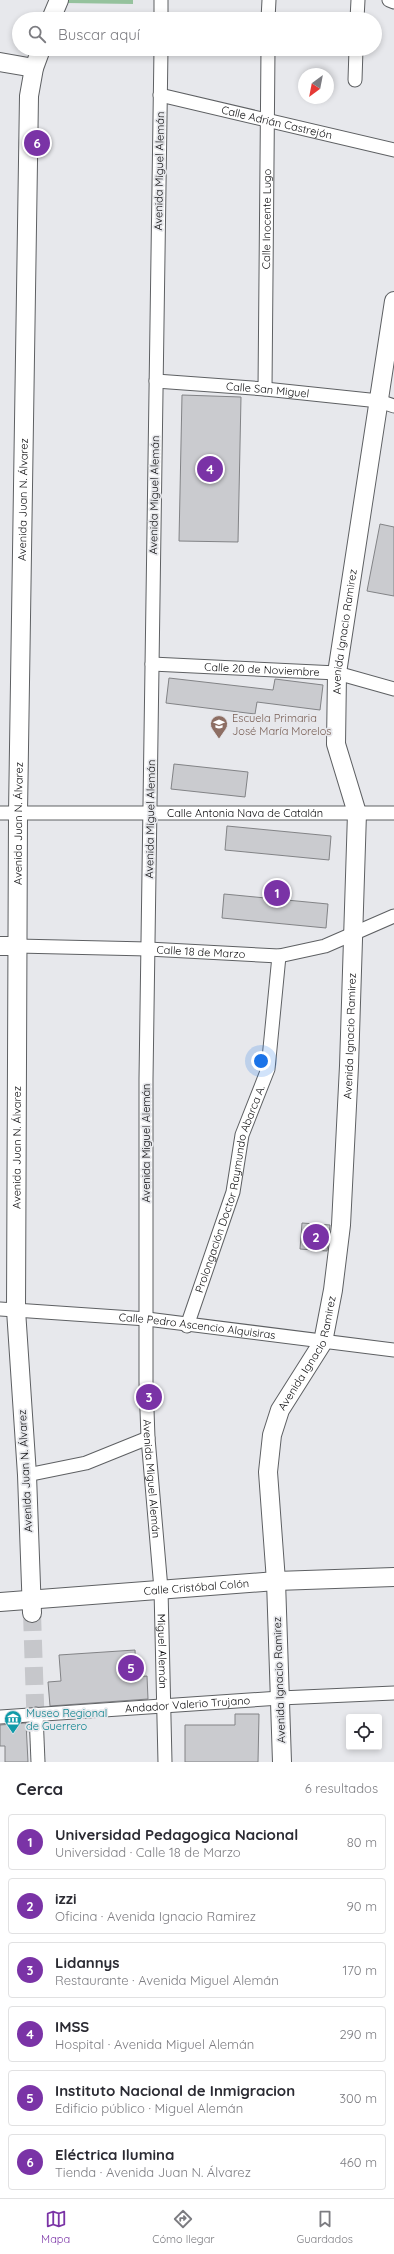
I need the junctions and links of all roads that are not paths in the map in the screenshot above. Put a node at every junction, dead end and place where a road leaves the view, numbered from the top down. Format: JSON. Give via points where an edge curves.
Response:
{"nodes":[{"id":1,"x":59,"y":0,"type":"edge"},
{"id":2,"x":161,"y":0,"type":"edge"},
{"id":3,"x":268,"y":0,"type":"edge"},
{"id":4,"x":358,"y":0,"type":"edge"},
{"id":5,"x":389,"y":0,"type":"edge"},
{"id":6,"x":394,"y":2,"type":"edge"},
{"id":7,"x":54,"y":12,"type":"edge"},
{"id":8,"x":161,"y":12,"type":"edge"},
{"id":9,"x":268,"y":12,"type":"edge"},
{"id":10,"x":357,"y":12,"type":"edge"},
{"id":11,"x":38,"y":56,"type":"edge"},
{"id":12,"x":161,"y":56,"type":"edge"},
{"id":13,"x":268,"y":56,"type":"edge"},
{"id":14,"x":356,"y":56,"type":"edge"},
{"id":15,"x":0,"y":62,"type":"edge"},
{"id":16,"x":34,"y":68,"type":"junction"},
{"id":17,"x":355,"y":80,"type":"dead end"},
{"id":18,"x":160,"y":95,"type":"junction"},
{"id":19,"x":268,"y":121,"type":"junction"},
{"id":20,"x":394,"y":150,"type":"edge"},
{"id":21,"x":394,"y":301,"type":"edge"},
{"id":22,"x":156,"y":381,"type":"junction"},
{"id":23,"x":265,"y":389,"type":"junction"},
{"id":24,"x":386,"y":404,"type":"edge"},
{"id":25,"x":152,"y":664,"type":"junction"},
{"id":26,"x":337,"y":673,"type":"junction"},
{"id":27,"x":394,"y":689,"type":"edge"},
{"id":28,"x":0,"y":813,"type":"edge"},
{"id":29,"x":18,"y":813,"type":"junction"},
{"id":30,"x":150,"y":813,"type":"junction"},
{"id":31,"x":357,"y":813,"type":"junction"},
{"id":32,"x":394,"y":813,"type":"edge"},
{"id":33,"x":394,"y":916,"type":"edge"},
{"id":34,"x":352,"y":934,"type":"junction"},
{"id":35,"x":8,"y":946,"type":"edge"},
{"id":36,"x":148,"y":949,"type":"junction"},
{"id":37,"x":279,"y":956,"type":"junction"},
{"id":38,"x":8,"y":1309,"type":"edge"},
{"id":39,"x":147,"y":1319,"type":"junction"},
{"id":40,"x":187,"y":1326,"type":"junction"},
{"id":41,"x":323,"y":1342,"type":"junction"},
{"id":42,"x":394,"y":1350,"type":"edge"},
{"id":43,"x":148,"y":1438,"type":"junction"},
{"id":44,"x":26,"y":1475,"type":"junction"},
{"id":45,"x":394,"y":1577,"type":"edge"},
{"id":46,"x":276,"y":1581,"type":"junction"},
{"id":47,"x":161,"y":1589,"type":"junction"},
{"id":48,"x":0,"y":1602,"type":"edge"},
{"id":49,"x":32,"y":1606,"type":"junction"},
{"id":50,"x":394,"y":1693,"type":"edge"},
{"id":51,"x":280,"y":1698,"type":"junction"},
{"id":52,"x":164,"y":1706,"type":"junction"},
{"id":53,"x":36,"y":1714,"type":"junction"},
{"id":54,"x":0,"y":1717,"type":"edge"},
{"id":55,"x":38,"y":1762,"type":"edge"},
{"id":56,"x":166,"y":1762,"type":"edge"},
{"id":57,"x":282,"y":1762,"type":"edge"}],
"edges":[{"from":1,"to":7,"type":"main road"},
{"from":2,"to":8,"type":"street"},
{"from":3,"to":9,"type":"street"},
{"from":4,"to":10,"type":"street"},
{"from":5,"to":6,"type":"street"},
{"from":11,"to":16,"type":"main road","name":"Avenida Juan N. Álvarez"},
{"from":12,"to":18,"type":"street","name":"Avenida Miguel Alemán"},
{"from":13,"to":19,"type":"street","name":"Calle Inocente Lugo"},
{"from":14,"to":17,"type":"street"},
{"from":15,"to":16,"type":"main road"},
{"from":16,"to":29,"type":"main road","name":"Avenida Juan N. Álvarez","via":[[29,104]]},
{"from":18,"to":19,"type":"street","name":"Calle Adrián Castrejón"},
{"from":18,"to":22,"type":"street","name":"Avenida Miguel Alemán"},
{"from":19,"to":20,"type":"street","name":"Calle Adrián Castrejón"},
{"from":19,"to":23,"type":"street","name":"Calle Inocente Lugo"},
{"from":21,"to":24,"type":"main road","name":"Avenida Ignacio Ramirez"},
{"from":22,"to":23,"type":"street","name":"Calle San Miguel"},
{"from":22,"to":25,"type":"street","name":"Avenida Miguel Alemán"},
{"from":23,"to":24,"type":"street","name":"Calle San Miguel"},
{"from":24,"to":26,"type":"main road","name":"Avenida Ignacio Ramirez"},
{"from":25,"to":26,"type":"street","name":"Calle 20 de Noviembre"},
{"from":25,"to":30,"type":"street","name":"Avenida Miguel Alemán"},
{"from":26,"to":27,"type":"street","name":"Calle 20 de Noviembre"},
{"from":26,"to":31,"type":"main road","name":"Avenida Ignacio Ramirez","via":[[336,744]]},
{"from":28,"to":29,"type":"street","name":"Calle Antonia Nava de Catalán"},
{"from":29,"to":30,"type":"street","name":"Calle Antonia Nava de Catalán"},
{"from":29,"to":35,"type":"main road","name":"Avenida Juan N. Álvarez"},
{"from":30,"to":31,"type":"street","name":"Calle Antonia Nava de Catalán"},
{"from":30,"to":36,"type":"street","name":"Avenida Miguel Alemán"},
{"from":31,"to":32,"type":"street","name":"Calle Antonia Nava de Catalán"},
{"from":31,"to":34,"type":"main road","name":"Avenida Ignacio Ramirez"},
{"from":33,"to":34,"type":"street","name":"Calle 18 de Marzo"},
{"from":34,"to":37,"type":"street","name":"Calle 18 de Marzo","via":[[324,946]]},
{"from":34,"to":41,"type":"main road","name":"Avenida Ignacio Ramirez","via":[[341,1225]]},
{"from":35,"to":36,"type":"street","name":"Calle 18 de Marzo"},
{"from":35,"to":38,"type":"main road","name":"Avenida Juan N. Álvarez"},
{"from":36,"to":37,"type":"street","name":"Calle 18 de Marzo"},
{"from":36,"to":39,"type":"street","name":"Avenida Miguel Alemán","via":[[145,1178]]},
{"from":37,"to":40,"type":"street","name":"Prolongación Doctor Raymundo Abarca A.","via":[[268,1069],[242,1135],[233,1192]]},
{"from":38,"to":39,"type":"street","name":"Calle Pedro Ascencio Alquisiras"},
{"from":38,"to":44,"type":"main road","name":"Avenida Juan N. Álvarez"},
{"from":39,"to":40,"type":"street","name":"Calle Pedro Ascencio Alquisiras"},
{"from":39,"to":43,"type":"street","name":"Avenida Miguel Alemán"},
{"from":40,"to":41,"type":"street","name":"Calle Pedro Ascencio Alquisiras"},
{"from":41,"to":42,"type":"street","name":"Calle Pedro Ascencio Alquisiras"},
{"from":41,"to":46,"type":"main road","name":"Avenida Ignacio Ramirez","via":[[280,1410],[272,1435],[268,1472]]},
{"from":43,"to":44,"type":"street","via":[[86,1462]]},
{"from":43,"to":47,"type":"street","name":"Avenida Miguel Alemán"},
{"from":44,"to":49,"type":"main road","name":"Avenida Juan N. Álvarez"},
{"from":45,"to":46,"type":"main road","name":"Calle Cristóbal Colón"},
{"from":46,"to":47,"type":"main road","name":"Calle Cristóbal Colón"},
{"from":46,"to":51,"type":"main road","name":"Avenida Ignacio Ramirez"},
{"from":47,"to":49,"type":"main road","name":"Calle Cristóbal Colón"},
{"from":47,"to":52,"type":"street","name":"Miguel Alemán"},
{"from":48,"to":49,"type":"main road","name":"Calle Cristóbal Colón"},
{"from":50,"to":51,"type":"street","name":"Andador Valerio Trujano"},
{"from":51,"to":52,"type":"street","name":"Andador Valerio Trujano"},
{"from":51,"to":57,"type":"main road","name":"Avenida Ignacio Ramirez"},
{"from":52,"to":53,"type":"street","name":"Andador Valerio Trujano"},
{"from":52,"to":56,"type":"street","name":"Miguel Alemán"},
{"from":53,"to":54,"type":"street","name":"Andador Valerio Trujano"},
{"from":53,"to":55,"type":"street"}]}
